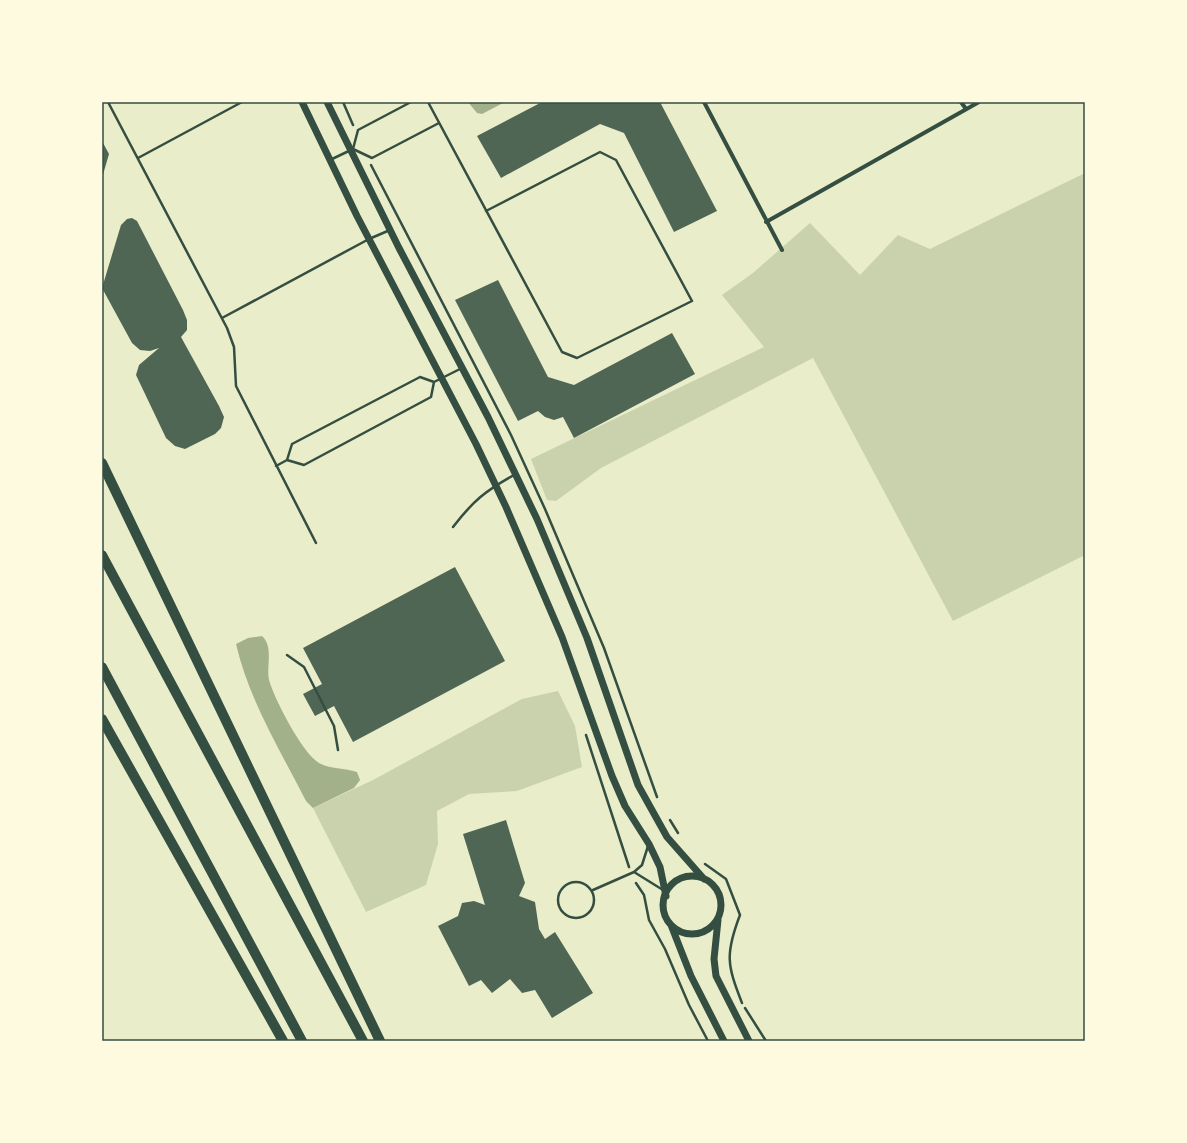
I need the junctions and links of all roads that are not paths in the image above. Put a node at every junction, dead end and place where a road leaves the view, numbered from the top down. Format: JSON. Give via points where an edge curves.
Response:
{"nodes":[{"id":1,"x":108,"y":102,"type":"edge"},
{"id":2,"x":242,"y":102,"type":"edge"},
{"id":3,"x":302,"y":102,"type":"edge"},
{"id":4,"x":327,"y":102,"type":"edge"},
{"id":5,"x":411,"y":102,"type":"edge"},
{"id":6,"x":428,"y":102,"type":"edge"},
{"id":7,"x":704,"y":102,"type":"edge"},
{"id":8,"x":961,"y":102,"type":"edge"},
{"id":9,"x":979,"y":102,"type":"edge"},
{"id":10,"x":966,"y":110,"type":"junction"},
{"id":11,"x":439,"y":123,"type":"junction"},
{"id":12,"x":352,"y":150,"type":"junction"},
{"id":13,"x":138,"y":158,"type":"junction"},
{"id":14,"x":330,"y":160,"type":"junction"},
{"id":15,"x":486,"y":211,"type":"junction"},
{"id":16,"x":766,"y":222,"type":"junction"},
{"id":17,"x":390,"y":230,"type":"junction"},
{"id":18,"x":369,"y":239,"type":"junction"},
{"id":19,"x":782,"y":250,"type":"dead end"},
{"id":20,"x":222,"y":318,"type":"junction"},
{"id":21,"x":462,"y":368,"type":"junction"},
{"id":22,"x":442,"y":379,"type":"junction"},
{"id":23,"x":434,"y":382,"type":"junction"},
{"id":24,"x":287,"y":460,"type":"junction"},
{"id":25,"x":102,"y":462,"type":"edge"},
{"id":26,"x":276,"y":466,"type":"junction"},
{"id":27,"x":516,"y":474,"type":"junction"},
{"id":28,"x":495,"y":485,"type":"junction"},
{"id":29,"x":453,"y":527,"type":"dead end"},
{"id":30,"x":316,"y":543,"type":"dead end"},
{"id":31,"x":102,"y":555,"type":"edge"},
{"id":32,"x":287,"y":655,"type":"dead end"},
{"id":33,"x":102,"y":668,"type":"edge"},
{"id":34,"x":102,"y":719,"type":"edge"},
{"id":35,"x":338,"y":750,"type":"dead end"},
{"id":36,"x":649,"y":844,"type":"junction"},
{"id":37,"x":634,"y":872,"type":"junction"},
{"id":38,"x":704,"y":879,"type":"junction"},
{"id":39,"x":593,"y":890,"type":"junction"},
{"id":40,"x":665,"y":894,"type":"junction"},
{"id":41,"x":718,"y":918,"type":"junction"},
{"id":42,"x":670,"y":923,"type":"junction"},
{"id":43,"x":283,"y":1041,"type":"edge"},
{"id":44,"x":302,"y":1041,"type":"edge"},
{"id":45,"x":363,"y":1041,"type":"edge"},
{"id":46,"x":380,"y":1041,"type":"edge"},
{"id":47,"x":724,"y":1041,"type":"edge"},
{"id":48,"x":749,"y":1041,"type":"edge"}],
"edges":[{"from":1,"to":13,"type":"lane"},
{"from":2,"to":13,"type":"lane"},
{"from":3,"to":14,"type":"main road"},
{"from":4,"to":12,"type":"main road"},
{"from":5,"to":12,"type":"lane","via":[[358,130]]},
{"from":6,"to":11,"type":"lane"},
{"from":7,"to":16,"type":"street"},
{"from":8,"to":10,"type":"street"},
{"from":9,"to":10,"type":"street"},
{"from":10,"to":16,"type":"street"},
{"from":11,"to":12,"type":"lane","via":[[372,158]]},
{"from":11,"to":15,"type":"lane"},
{"from":12,"to":14,"type":"lane"},
{"from":12,"to":17,"type":"main road"},
{"from":13,"to":20,"type":"lane"},
{"from":14,"to":18,"type":"main road"},
{"from":15,"to":15,"type":"lane","via":[[562,352],[577,358],[692,300],[616,160],[600,152]]},
{"from":16,"to":19,"type":"street"},
{"from":17,"to":18,"type":"lane"},
{"from":17,"to":21,"type":"main road"},
{"from":18,"to":20,"type":"lane"},
{"from":18,"to":22,"type":"main road"},
{"from":20,"to":26,"type":"lane","via":[[234,347],[236,386]]},
{"from":21,"to":22,"type":"lane"},
{"from":21,"to":27,"type":"main road"},
{"from":22,"to":23,"type":"lane"},
{"from":22,"to":28,"type":"main road"},
{"from":23,"to":24,"type":"lane","via":[[420,377],[292,444]]},
{"from":23,"to":24,"type":"lane","via":[[431,397],[304,465]]},
{"from":24,"to":26,"type":"lane"},
{"from":25,"to":46,"type":"highway"},
{"from":26,"to":30,"type":"lane"},
{"from":27,"to":28,"type":"lane"},
{"from":27,"to":38,"type":"main road","via":[[587,638],[638,785],[667,837]]},
{"from":28,"to":29,"type":"lane","via":[[469,506]]},
{"from":28,"to":36,"type":"main road","via":[[562,637],[612,776],[625,806]]},
{"from":31,"to":45,"type":"highway"},
{"from":32,"to":35,"type":"lane","via":[[304,667],[334,726]]},
{"from":33,"to":44,"type":"highway"},
{"from":34,"to":43,"type":"highway"},
{"from":36,"to":37,"type":"lane","via":[[642,865]]},
{"from":36,"to":40,"type":"main road","via":[[660,867]]},
{"from":37,"to":39,"type":"lane"},
{"from":37,"to":40,"type":"lane"},
{"from":38,"to":40,"type":"main road","via":[[681,879]]},
{"from":38,"to":41,"type":"main road","via":[[715,887],[720,895]]},
{"from":39,"to":39,"type":"lane","via":[[576,881],[564,886],[558,897],[560,909],[570,917],[581,918],[594,906]]},
{"from":40,"to":42,"type":"main road","via":[[664,910]]},
{"from":41,"to":42,"type":"main road","via":[[708,929],[700,933],[681,932]]},
{"from":41,"to":48,"type":"main road","via":[[714,959],[716,976]]},
{"from":42,"to":47,"type":"main road","via":[[691,976]]}]}
